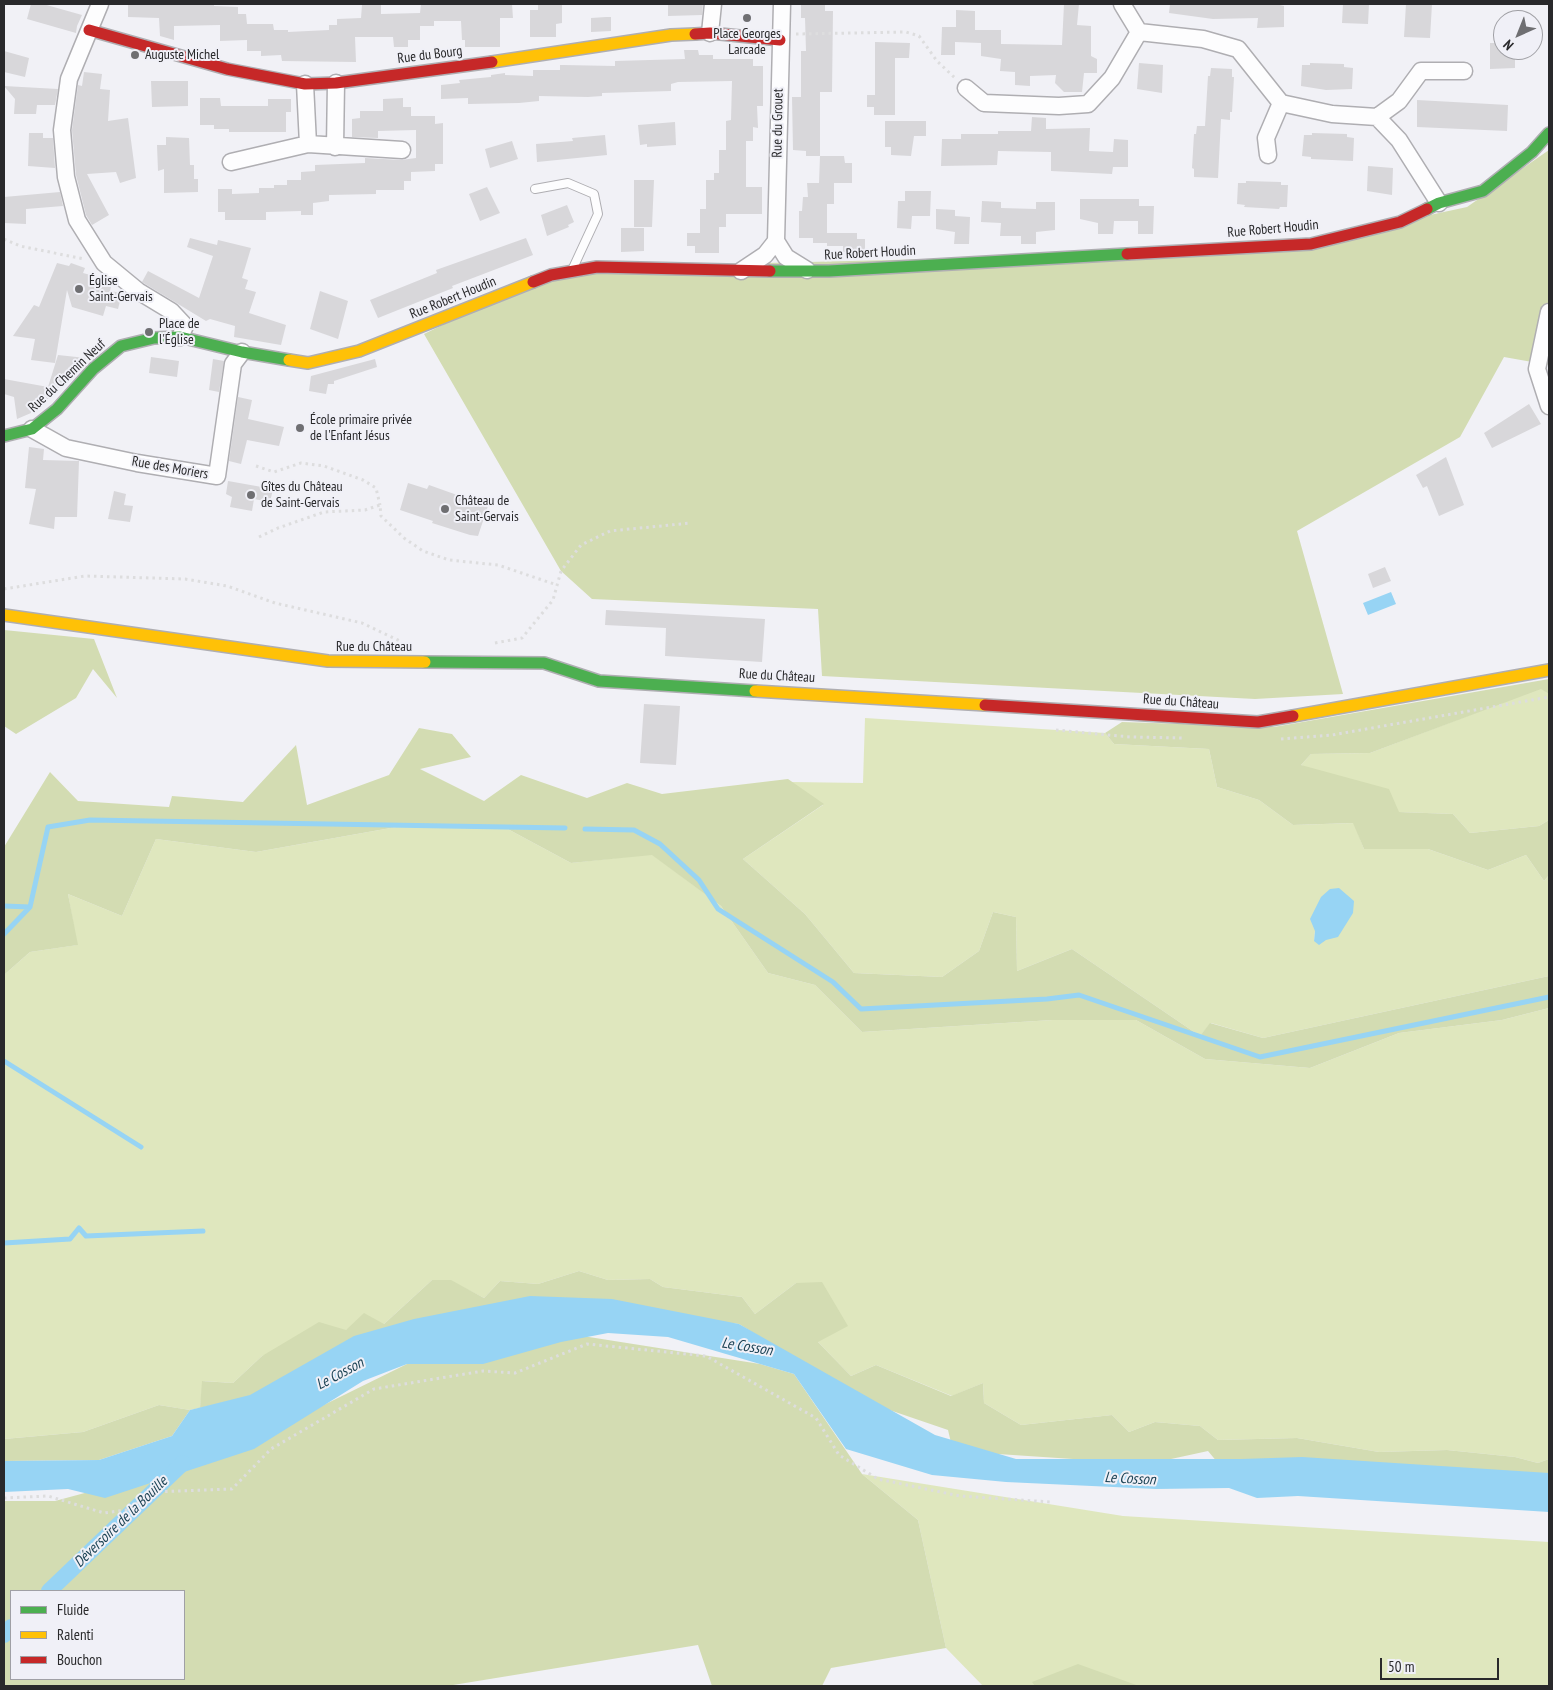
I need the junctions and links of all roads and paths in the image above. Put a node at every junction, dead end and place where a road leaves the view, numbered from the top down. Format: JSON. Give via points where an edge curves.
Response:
{"nodes":[{"id":1,"x":100,"y":4,"type":"edge"},
{"id":2,"x":713,"y":4,"type":"edge"},
{"id":3,"x":782,"y":4,"type":"edge"},
{"id":4,"x":1122,"y":4,"type":"edge"},
{"id":5,"x":89,"y":30,"type":"junction"},
{"id":6,"x":1139,"y":32,"type":"junction"},
{"id":7,"x":710,"y":33,"type":"junction"},
{"id":8,"x":780,"y":37,"type":"junction"},
{"id":9,"x":1464,"y":71,"type":"dead end"},
{"id":10,"x":336,"y":83,"type":"junction"},
{"id":11,"x":305,"y":84,"type":"junction"},
{"id":12,"x":966,"y":88,"type":"joint"},
{"id":13,"x":1281,"y":104,"type":"junction"},
{"id":14,"x":1377,"y":117,"type":"junction"},
{"id":15,"x":1549,"y":134,"type":"edge"},
{"id":16,"x":308,"y":144,"type":"junction"},
{"id":17,"x":335,"y":147,"type":"junction"},
{"id":18,"x":402,"y":150,"type":"dead end"},
{"id":19,"x":1268,"y":156,"type":"dead end"},
{"id":20,"x":231,"y":162,"type":"dead end"},
{"id":21,"x":535,"y":189,"type":"dead end"},
{"id":22,"x":1439,"y":204,"type":"junction"},
{"id":23,"x":4,"y":239,"type":"edge"},
{"id":24,"x":776,"y":241,"type":"junction"},
{"id":25,"x":104,"y":263,"type":"junction"},
{"id":26,"x":807,"y":270,"type":"junction"},
{"id":27,"x":741,"y":271,"type":"junction"},
{"id":28,"x":571,"y":272,"type":"junction"},
{"id":29,"x":1549,"y":312,"type":"edge"},
{"id":30,"x":180,"y":337,"type":"junction"},
{"id":31,"x":242,"y":352,"type":"junction"},
{"id":32,"x":1549,"y":406,"type":"edge"},
{"id":33,"x":32,"y":429,"type":"junction"},
{"id":34,"x":4,"y":436,"type":"edge"},
{"id":35,"x":256,"y":466,"type":"dead end"},
{"id":36,"x":380,"y":505,"type":"junction"},
{"id":37,"x":691,"y":524,"type":"dead end"},
{"id":38,"x":259,"y":537,"type":"dead end"},
{"id":39,"x":556,"y":585,"type":"junction"},
{"id":40,"x":4,"y":589,"type":"edge"},
{"id":41,"x":4,"y":614,"type":"edge"},
{"id":42,"x":404,"y":643,"type":"dead end"},
{"id":43,"x":494,"y":643,"type":"dead end"},
{"id":44,"x":1549,"y":670,"type":"edge"},
{"id":45,"x":4,"y":1498,"type":"edge"},
{"id":46,"x":1051,"y":1502,"type":"dead end"}],
"edges":[{"from":1,"to":5,"type":"street"},
{"from":2,"to":7,"type":"street"},
{"from":3,"to":8,"type":"street","name":"Rue du Grouet"},
{"from":4,"to":6,"type":"street"},
{"from":5,"to":11,"type":"street","name":"Rue du Bourg","via":[[227,68]]},
{"from":5,"to":25,"type":"street","via":[[69,79],[62,130],[66,177],[77,220]]},
{"from":6,"to":12,"type":"street","via":[[1112,78],[1088,104],[984,103]]},
{"from":6,"to":13,"type":"street","via":[[1203,40],[1238,49]]},
{"from":7,"to":8,"type":"street","name":"Rue du Bourg"},
{"from":7,"to":10,"type":"street","name":"Rue du Bourg","via":[[671,35]]},
{"from":8,"to":12,"type":"path","via":[[906,32],[919,36],[937,61]]},
{"from":8,"to":24,"type":"street","name":"Rue du Grouet"},
{"from":9,"to":14,"type":"street","via":[[1421,71],[1399,101]]},
{"from":10,"to":11,"type":"street","name":"Rue du Bourg"},
{"from":10,"to":17,"type":"street"},
{"from":11,"to":16,"type":"street"},
{"from":13,"to":14,"type":"street","via":[[1332,114]]},
{"from":13,"to":19,"type":"street","via":[[1266,138]]},
{"from":14,"to":22,"type":"street","via":[[1399,140]]},
{"from":15,"to":22,"type":"street","name":"Rue Robert Houdin","via":[[1532,152],[1483,191]]},
{"from":16,"to":17,"type":"street"},
{"from":16,"to":20,"type":"street"},
{"from":17,"to":18,"type":"street"},
{"from":21,"to":28,"type":"lane","via":[[568,184],[594,194],[598,214]]},
{"from":22,"to":26,"type":"street","name":"Rue Robert Houdin","via":[[1400,222],[1311,244],[829,272]]},
{"from":23,"to":25,"type":"path","via":[[20,246]]},
{"from":24,"to":26,"type":"street","via":[[786,257]]},
{"from":24,"to":27,"type":"street","via":[[765,255]]},
{"from":25,"to":30,"type":"street","via":[[171,312],[184,326]]},
{"from":26,"to":27,"type":"street","name":"Rue Robert Houdin"},
{"from":27,"to":28,"type":"street","name":"Rue Robert Houdin","via":[[597,267]]},
{"from":28,"to":31,"type":"street","name":"Rue Robert Houdin","via":[[551,275],[359,351],[308,363]]},
{"from":29,"to":32,"type":"street","via":[[1537,370]]},
{"from":30,"to":31,"type":"street","name":"Rue Robert Houdin"},
{"from":30,"to":33,"type":"street","name":"Rue du Chemin Neuf","via":[[154,338],[121,346]]},
{"from":31,"to":33,"type":"street","name":"Rue des Moriers","via":[[233,364],[217,476],[66,448]]},
{"from":33,"to":34,"type":"street","name":"Rue du Chemin Neuf"},
{"from":35,"to":36,"type":"path","via":[[274,472],[301,463],[324,466],[376,488]]},
{"from":36,"to":38,"type":"path","via":[[365,510],[324,512]]},
{"from":36,"to":39,"type":"path","via":[[382,516],[404,538],[423,550],[449,560],[498,565]]},
{"from":37,"to":39,"type":"path","via":[[610,531],[581,545]]},
{"from":39,"to":43,"type":"path","via":[[553,600],[522,638]]},
{"from":40,"to":42,"type":"path","via":[[85,576],[185,579],[227,586],[275,603],[362,622]]},
{"from":41,"to":44,"type":"street","name":"Rue du Château","via":[[328,661],[544,663],[599,681],[1258,722]]},
{"from":45,"to":46,"type":"path","via":[[48,1496],[104,1513],[126,1510],[155,1492],[232,1489],[271,1449],[374,1389],[483,1371],[515,1374],[587,1344],[706,1356],[816,1418],[839,1455],[878,1479],[960,1496]]}]}
